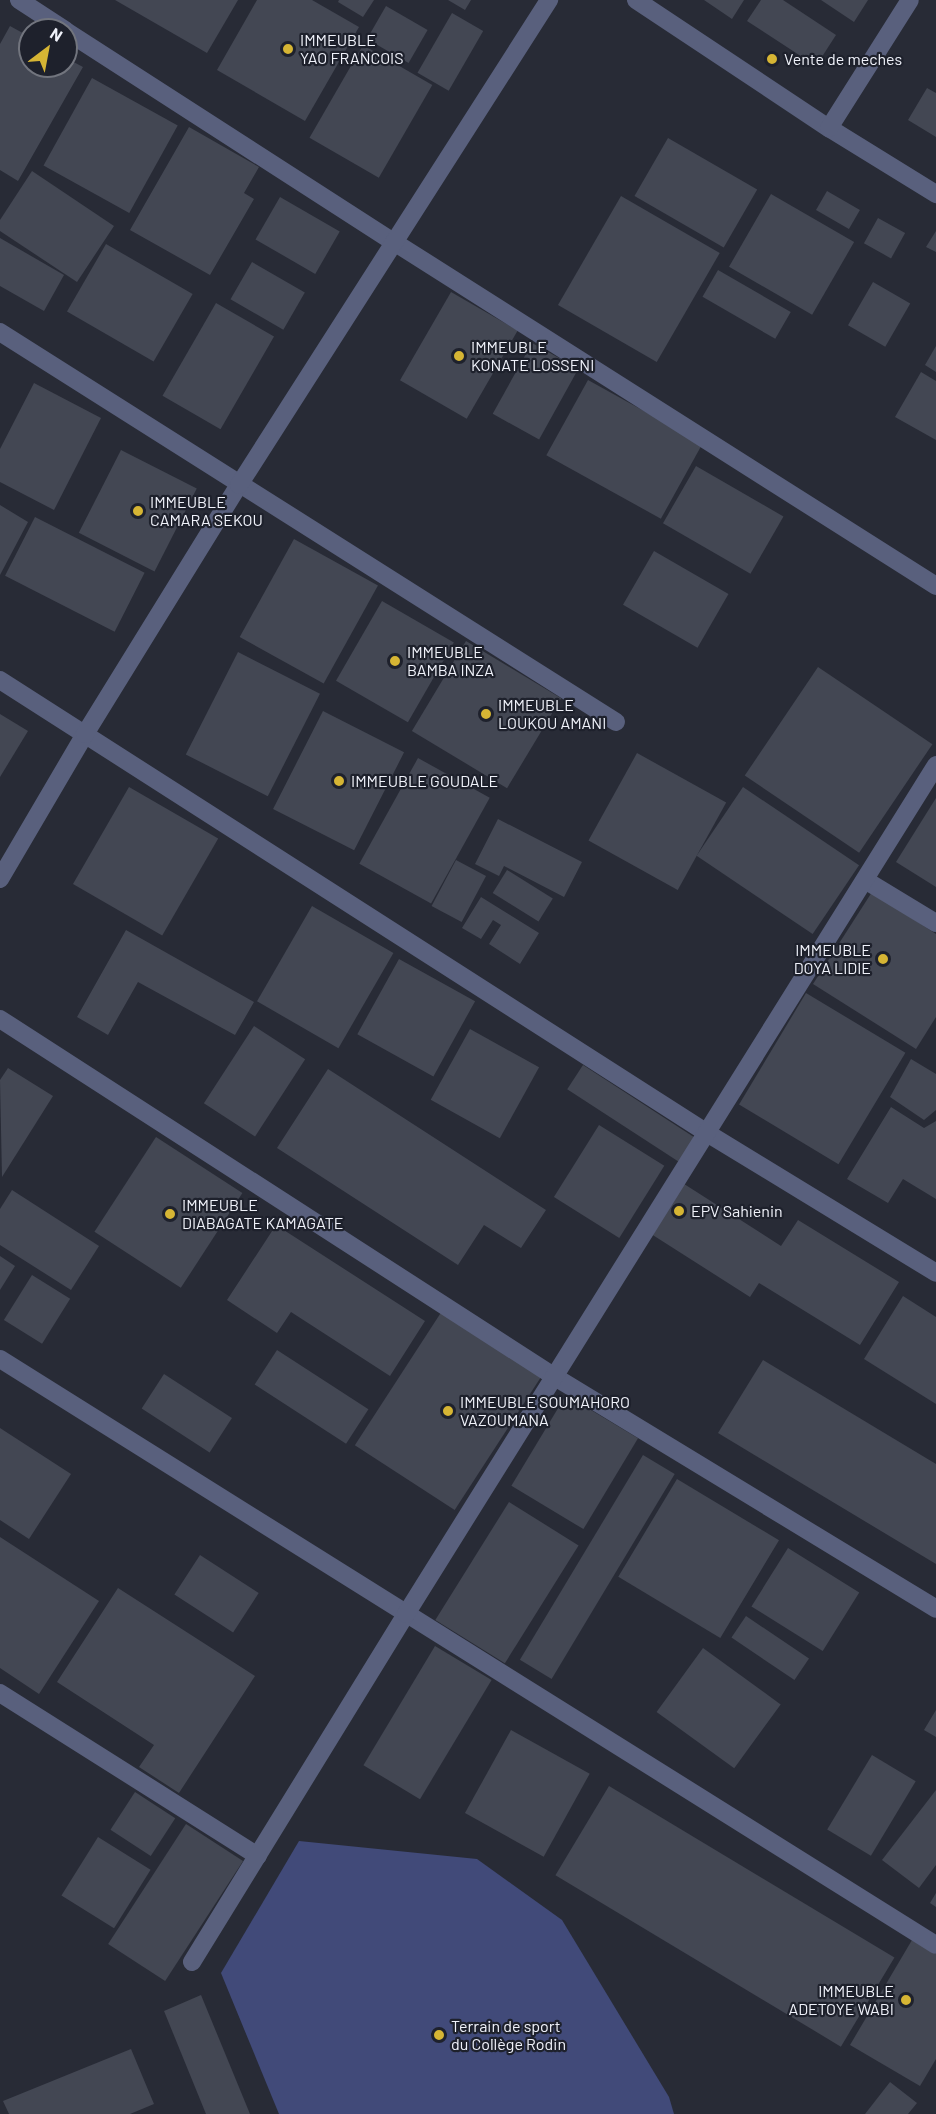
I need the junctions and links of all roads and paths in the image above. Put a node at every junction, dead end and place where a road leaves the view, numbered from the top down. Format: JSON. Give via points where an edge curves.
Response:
{"nodes":[{"id":1,"x":19,"y":0,"type":"edge"},
{"id":2,"x":549,"y":0,"type":"edge"},
{"id":3,"x":636,"y":0,"type":"edge"},
{"id":4,"x":910,"y":0,"type":"edge"},
{"id":5,"x":47,"y":18,"type":"edge"},
{"id":6,"x":78,"y":38,"type":"edge"},
{"id":7,"x":829,"y":128,"type":"junction"},
{"id":8,"x":936,"y":194,"type":"edge"},
{"id":9,"x":394,"y":242,"type":"junction"},
{"id":10,"x":0,"y":332,"type":"edge"},
{"id":11,"x":239,"y":485,"type":"junction"},
{"id":12,"x":936,"y":586,"type":"edge"},
{"id":13,"x":0,"y":680,"type":"edge"},
{"id":14,"x":616,"y":722,"type":"dead end"},
{"id":15,"x":86,"y":734,"type":"junction"},
{"id":16,"x":936,"y":765,"type":"edge"},
{"id":17,"x":0,"y":879,"type":"edge"},
{"id":18,"x":865,"y":880,"type":"junction"},
{"id":19,"x":936,"y":923,"type":"edge"},
{"id":20,"x":0,"y":1019,"type":"edge"},
{"id":21,"x":707,"y":1133,"type":"junction"},
{"id":22,"x":936,"y":1273,"type":"edge"},
{"id":23,"x":0,"y":1359,"type":"edge"},
{"id":24,"x":555,"y":1377,"type":"junction"},
{"id":25,"x":936,"y":1609,"type":"edge"},
{"id":26,"x":406,"y":1614,"type":"junction"},
{"id":27,"x":0,"y":1693,"type":"edge"},
{"id":28,"x":258,"y":1856,"type":"junction"},
{"id":29,"x":936,"y":1945,"type":"edge"},
{"id":30,"x":192,"y":1962,"type":"dead end"}],
"edges":[{"from":1,"to":5,"type":"street"},
{"from":2,"to":9,"type":"street"},
{"from":3,"to":7,"type":"street"},
{"from":4,"to":7,"type":"street"},
{"from":6,"to":9,"type":"street"},
{"from":7,"to":8,"type":"street"},
{"from":9,"to":11,"type":"street"},
{"from":9,"to":12,"type":"street"},
{"from":10,"to":11,"type":"street"},
{"from":11,"to":14,"type":"street"},
{"from":11,"to":15,"type":"street"},
{"from":13,"to":15,"type":"street"},
{"from":15,"to":17,"type":"street"},
{"from":15,"to":21,"type":"street"},
{"from":16,"to":18,"type":"street"},
{"from":18,"to":19,"type":"street"},
{"from":18,"to":21,"type":"street"},
{"from":20,"to":24,"type":"street"},
{"from":21,"to":22,"type":"street"},
{"from":21,"to":24,"type":"street"},
{"from":23,"to":26,"type":"street"},
{"from":24,"to":25,"type":"street"},
{"from":24,"to":26,"type":"street"},
{"from":26,"to":28,"type":"street"},
{"from":26,"to":29,"type":"street"},
{"from":27,"to":28,"type":"street"},
{"from":28,"to":30,"type":"street"}]}
